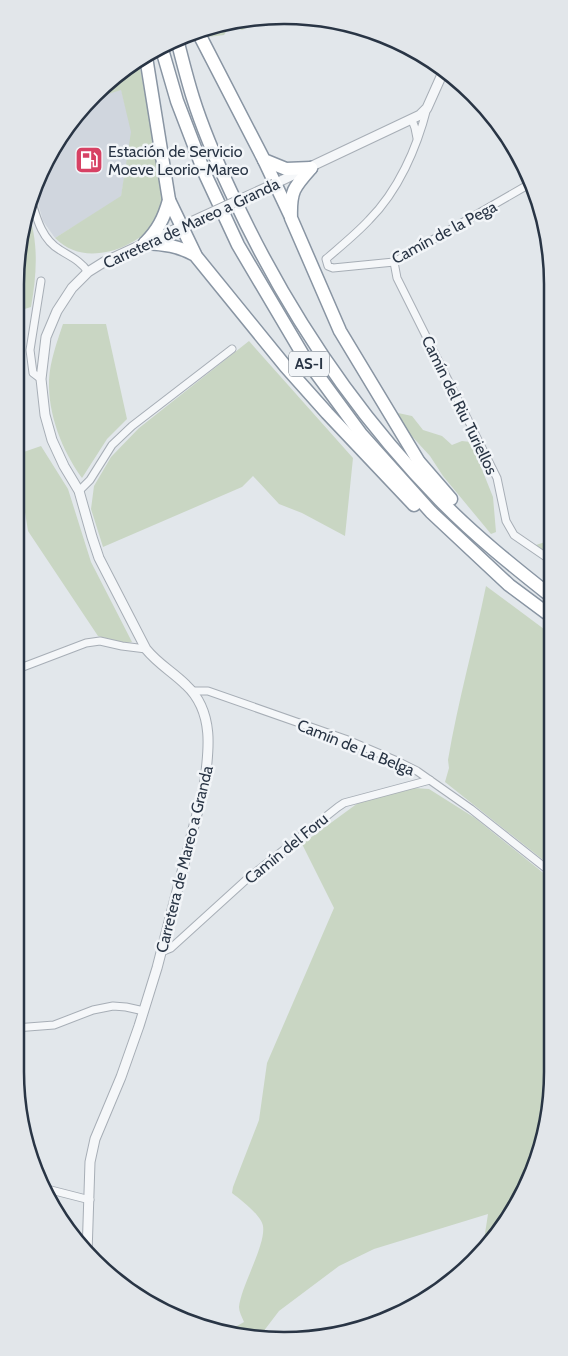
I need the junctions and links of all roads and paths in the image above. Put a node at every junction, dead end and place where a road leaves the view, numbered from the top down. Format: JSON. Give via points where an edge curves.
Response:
{"nodes":[{"id":1,"x":201,"y":38,"type":"edge"},
{"id":2,"x":179,"y":46,"type":"edge"},
{"id":3,"x":163,"y":54,"type":"edge"},
{"id":4,"x":147,"y":63,"type":"edge"},
{"id":5,"x":441,"y":77,"type":"edge"},
{"id":6,"x":419,"y":118,"type":"junction"},
{"id":7,"x":417,"y":141,"type":"junction"},
{"id":8,"x":264,"y":160,"type":"junction"},
{"id":9,"x":311,"y":168,"type":"junction"},
{"id":10,"x":274,"y":184,"type":"junction"},
{"id":11,"x":525,"y":187,"type":"edge"},
{"id":12,"x":169,"y":200,"type":"junction"},
{"id":13,"x":34,"y":212,"type":"edge"},
{"id":14,"x":291,"y":218,"type":"junction"},
{"id":15,"x":182,"y":226,"type":"junction"},
{"id":16,"x":145,"y":243,"type":"junction"},
{"id":17,"x":195,"y":255,"type":"junction"},
{"id":18,"x":394,"y":262,"type":"junction"},
{"id":19,"x":88,"y":272,"type":"junction"},
{"id":20,"x":41,"y":281,"type":"dead end"},
{"id":21,"x":232,"y":349,"type":"dead end"},
{"id":22,"x":41,"y":379,"type":"junction"},
{"id":23,"x":79,"y":491,"type":"junction"},
{"id":24,"x":544,"y":556,"type":"edge"},
{"id":25,"x":519,"y":572,"type":"junction"},
{"id":26,"x":509,"y":585,"type":"junction"},
{"id":27,"x":544,"y":591,"type":"edge"},
{"id":28,"x":544,"y":611,"type":"edge"},
{"id":29,"x":146,"y":649,"type":"junction"},
{"id":30,"x":24,"y":667,"type":"edge"},
{"id":31,"x":192,"y":691,"type":"junction"},
{"id":32,"x":430,"y":780,"type":"junction"},
{"id":33,"x":544,"y":867,"type":"edge"},
{"id":34,"x":161,"y":952,"type":"junction"},
{"id":35,"x":144,"y":1012,"type":"junction"},
{"id":36,"x":24,"y":1027,"type":"edge"},
{"id":37,"x":53,"y":1191,"type":"edge"},
{"id":38,"x":90,"y":1200,"type":"junction"},
{"id":39,"x":88,"y":1243,"type":"edge"}],
"edges":[{"from":1,"to":8,"type":"highway"},
{"from":2,"to":25,"type":"highway","number":"AS-I","via":[[193,99],[220,169],[252,237],[311,338],[375,427],[441,501]]},
{"from":3,"to":26,"type":"highway","number":"AS-I","via":[[198,156],[238,246],[303,355],[361,434],[418,498]]},
{"from":4,"to":12,"type":"highway"},
{"from":5,"to":6,"type":"street","name":"Carretera de Mareo a Granda"},
{"from":6,"to":7,"type":"street","name":"Camín de la Pega"},
{"from":6,"to":7,"type":"street"},
{"from":6,"to":9,"type":"street","name":"Carretera de Mareo a Granda"},
{"from":7,"to":18,"type":"street","name":"Camín de la Pega","via":[[387,198],[370,220],[326,259],[328,266],[333,268]]},
{"from":8,"to":9,"type":"highway","via":[[286,169]]},
{"from":8,"to":10,"type":"highway"},
{"from":9,"to":10,"type":"street","name":"Carretera de Mareo a Granda"},
{"from":9,"to":14,"type":"highway","via":[[296,184],[290,198]]},
{"from":10,"to":14,"type":"highway"},
{"from":10,"to":15,"type":"street","name":"Carretera de Mareo a Granda","bridge":true},
{"from":11,"to":18,"type":"street","name":"Camín de la Pega"},
{"from":12,"to":15,"type":"highway"},
{"from":12,"to":16,"type":"highway","via":[[158,229]]},
{"from":13,"to":19,"type":"street","via":[[48,240],[84,265]]},
{"from":14,"to":25,"type":"highway","via":[[340,331],[418,462]]},
{"from":15,"to":16,"type":"street","name":"Carretera de Mareo a Granda"},
{"from":15,"to":17,"type":"highway"},
{"from":16,"to":17,"type":"highway","via":[[182,247]]},
{"from":16,"to":19,"type":"street","name":"Carretera de Mareo a Granda"},
{"from":17,"to":26,"type":"highway","via":[[286,367],[374,464],[461,551]]},
{"from":18,"to":24,"type":"street","name":"Camín del Riu Turiellos","via":[[397,278],[496,478],[506,521],[514,535]]},
{"from":19,"to":22,"type":"street","name":"Carretera de Mareo a Granda","via":[[72,288],[57,311],[46,337]]},
{"from":20,"to":22,"type":"street","via":[[30,350],[33,372]]},
{"from":21,"to":23,"type":"street","via":[[132,426],[112,445],[90,480]]},
{"from":22,"to":23,"type":"street","name":"Carretera de Mareo a Granda","via":[[52,440]]},
{"from":23,"to":29,"type":"street","name":"Carretera de Mareo a Granda","via":[[99,558]]},
{"from":25,"to":27,"type":"highway","number":"AS-I"},
{"from":26,"to":28,"type":"highway","number":"AS-I"},
{"from":29,"to":30,"type":"street","via":[[100,641],[86,643]]},
{"from":29,"to":31,"type":"street","name":"Carretera de Mareo a Granda"},
{"from":31,"to":32,"type":"street","name":"Camín de La Belga","via":[[208,691],[345,739]]},
{"from":31,"to":34,"type":"street","name":"Carretera de Mareo a Granda","via":[[205,713],[208,757],[204,788]]},
{"from":32,"to":33,"type":"street","name":"Camín de La Belga"},
{"from":32,"to":34,"type":"street","name":"Camín del Foru","via":[[344,803],[247,879],[171,948]]},
{"from":34,"to":35,"type":"street","name":"Carretera de Mareo a Granda"},
{"from":35,"to":36,"type":"street","via":[[113,1006],[54,1025]]},
{"from":35,"to":38,"type":"street","name":"Carretera de Mareo a Granda","via":[[95,1139],[90,1162]]},
{"from":37,"to":38,"type":"street"},
{"from":38,"to":39,"type":"street","name":"Carretera de Mareo a Granda"}]}
